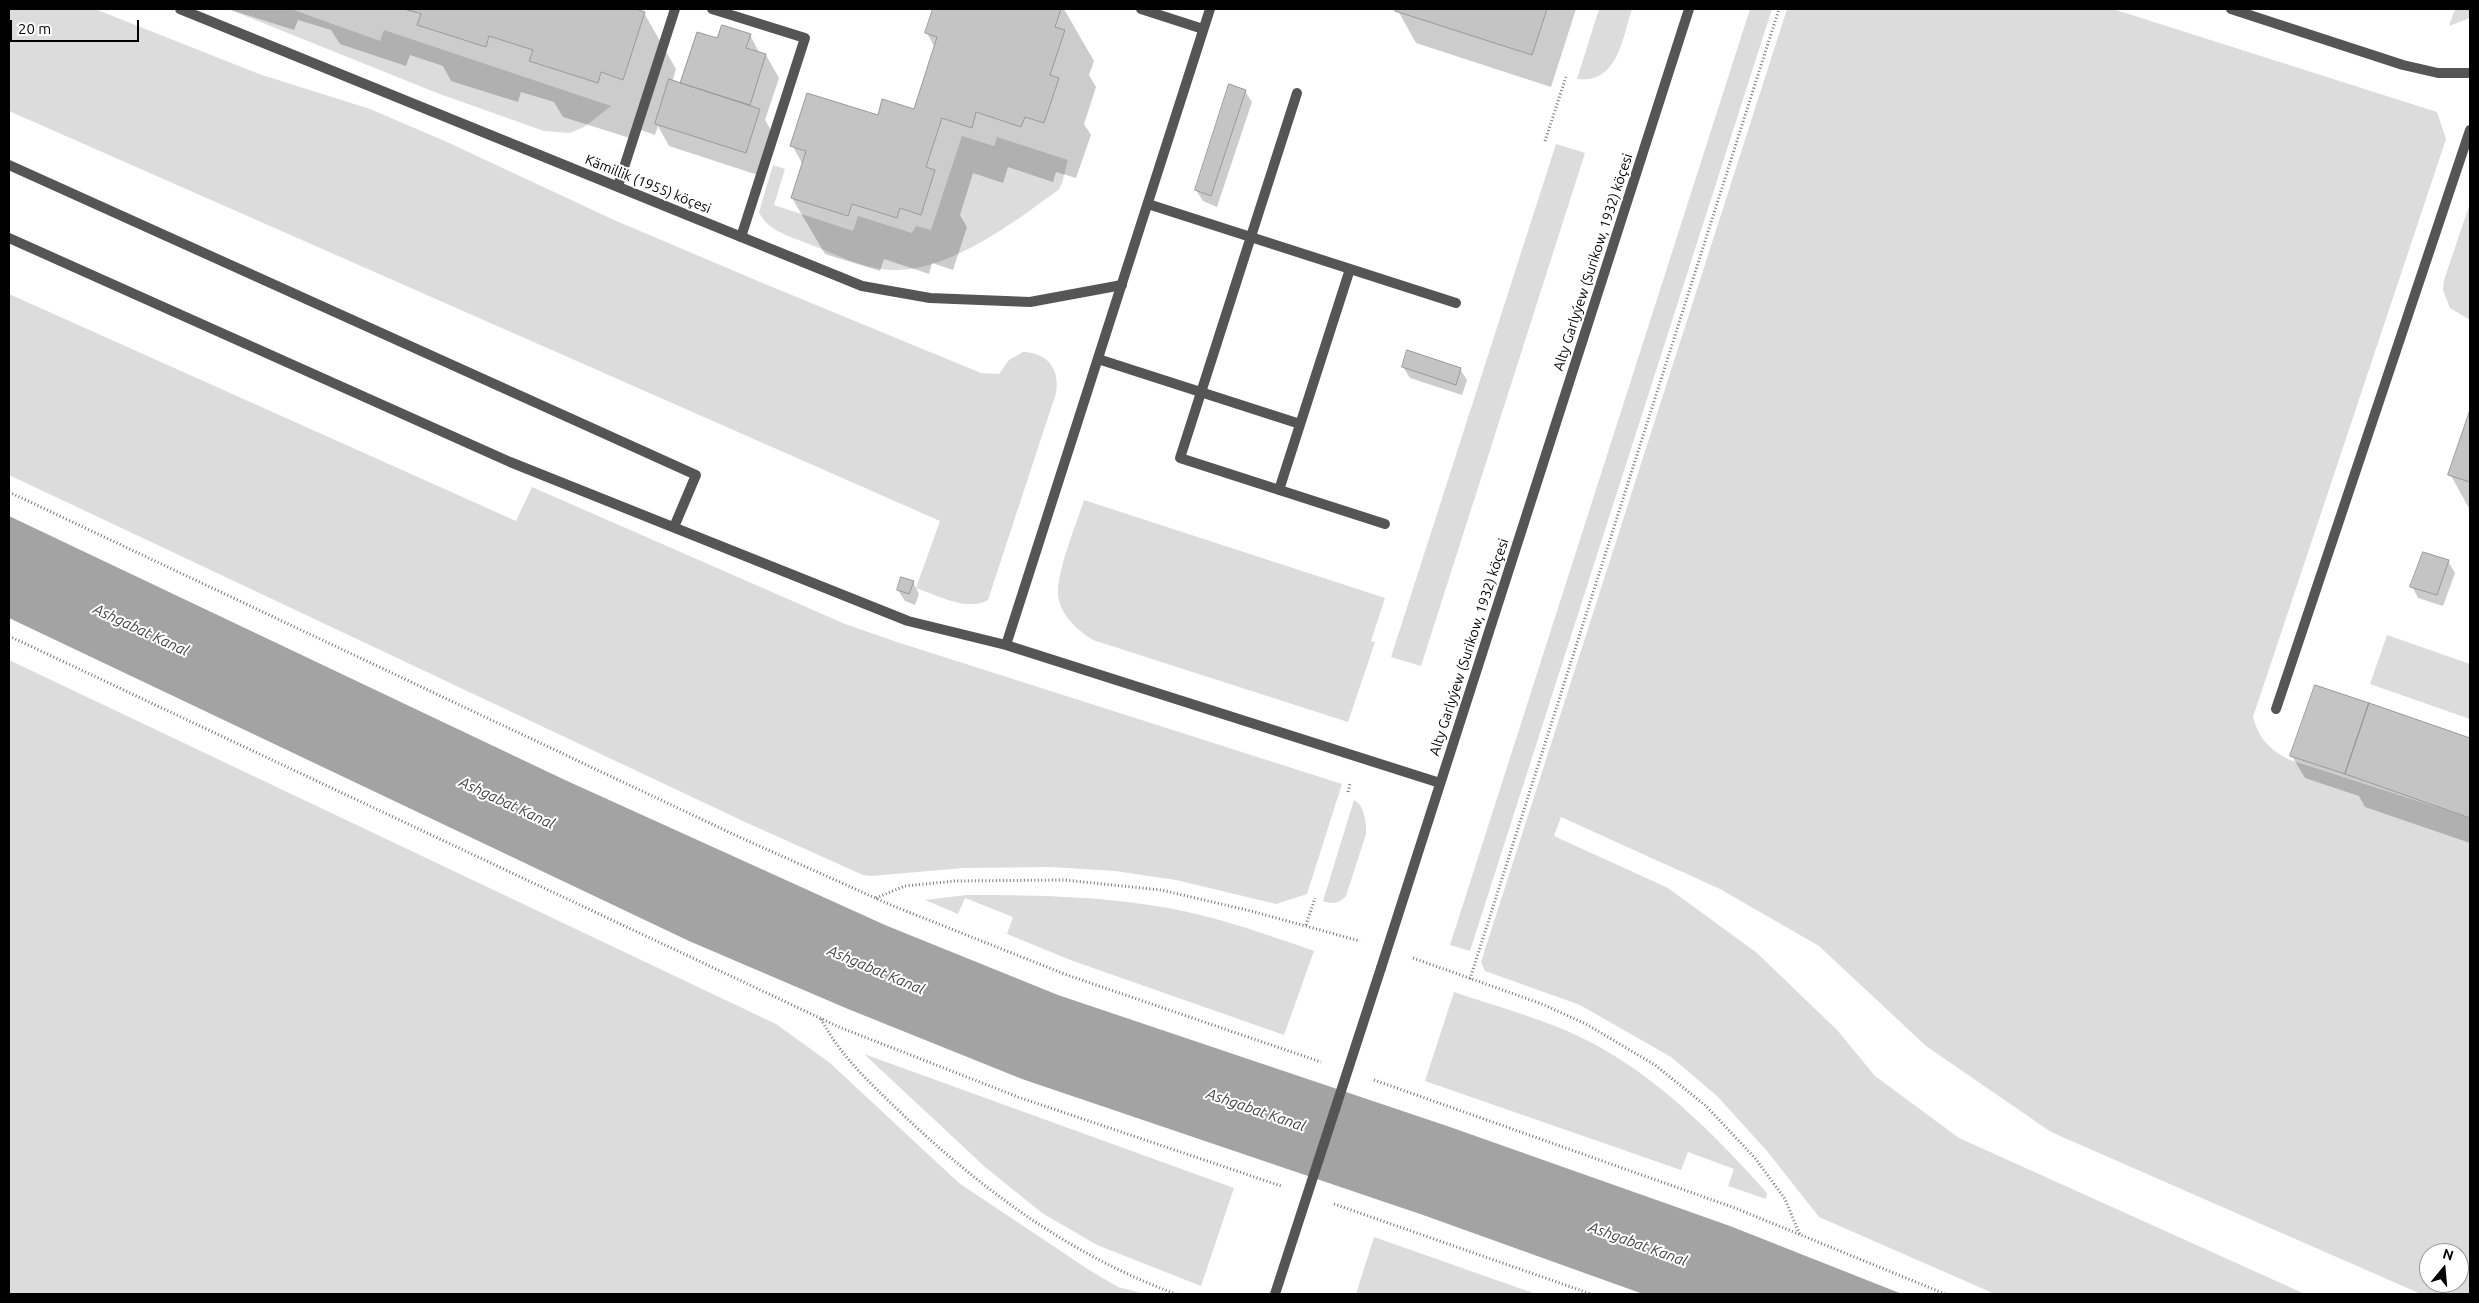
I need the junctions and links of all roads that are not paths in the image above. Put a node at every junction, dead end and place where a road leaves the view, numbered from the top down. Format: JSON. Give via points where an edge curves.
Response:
{"nodes":[{"id":1,"x":180,"y":9,"type":"edge"},
{"id":2,"x":675,"y":9,"type":"edge"},
{"id":3,"x":712,"y":9,"type":"edge"},
{"id":4,"x":1141,"y":9,"type":"edge"},
{"id":5,"x":1210,"y":9,"type":"edge"},
{"id":6,"x":1688,"y":9,"type":"edge"},
{"id":7,"x":2231,"y":9,"type":"edge"},
{"id":8,"x":743,"y":14,"type":"edge"},
{"id":9,"x":1203,"y":29,"type":"junction"},
{"id":10,"x":2470,"y":73,"type":"edge"},
{"id":11,"x":1297,"y":93,"type":"dead end"},
{"id":12,"x":2470,"y":130,"type":"edge"},
{"id":13,"x":9,"y":165,"type":"edge"},
{"id":14,"x":618,"y":186,"type":"junction"},
{"id":15,"x":1148,"y":204,"type":"junction"},
{"id":16,"x":1251,"y":237,"type":"junction"},
{"id":17,"x":9,"y":238,"type":"edge"},
{"id":18,"x":740,"y":238,"type":"junction"},
{"id":19,"x":1350,"y":269,"type":"junction"},
{"id":20,"x":1122,"y":285,"type":"junction"},
{"id":21,"x":1456,"y":303,"type":"dead end"},
{"id":22,"x":1098,"y":359,"type":"junction"},
{"id":23,"x":1201,"y":392,"type":"junction"},
{"id":24,"x":1300,"y":424,"type":"junction"},
{"id":25,"x":1279,"y":490,"type":"junction"},
{"id":26,"x":1385,"y":524,"type":"dead end"},
{"id":27,"x":674,"y":527,"type":"junction"},
{"id":28,"x":1006,"y":645,"type":"junction"},
{"id":29,"x":2276,"y":708,"type":"dead end"},
{"id":30,"x":1440,"y":783,"type":"junction"},
{"id":31,"x":1275,"y":1294,"type":"edge"}],
"edges":[{"from":1,"to":14,"type":"street","name":"Kämillik (1955) köçesi"},
{"from":2,"to":14,"type":"street"},
{"from":3,"to":8,"type":"street"},
{"from":4,"to":9,"type":"street"},
{"from":5,"to":9,"type":"street"},
{"from":6,"to":30,"type":"street","name":"Alty Garlyýew (Surikow, 1932) köçesi"},
{"from":7,"to":10,"type":"street","via":[[2403,66],[2438,73]]},
{"from":8,"to":18,"type":"street","via":[[805,38]]},
{"from":9,"to":15,"type":"street"},
{"from":11,"to":16,"type":"street"},
{"from":12,"to":29,"type":"street"},
{"from":13,"to":27,"type":"street","via":[[696,475]]},
{"from":14,"to":18,"type":"street","name":"Kämillik (1955) köçesi"},
{"from":15,"to":16,"type":"street"},
{"from":15,"to":20,"type":"street"},
{"from":16,"to":19,"type":"street"},
{"from":16,"to":23,"type":"street"},
{"from":17,"to":27,"type":"street","via":[[510,462]]},
{"from":18,"to":20,"type":"street","name":"Kämillik (1955) köçesi","via":[[862,286],[930,298],[1030,302]]},
{"from":19,"to":21,"type":"street"},
{"from":19,"to":24,"type":"street"},
{"from":20,"to":22,"type":"street"},
{"from":22,"to":23,"type":"street"},
{"from":22,"to":28,"type":"street"},
{"from":23,"to":24,"type":"street"},
{"from":23,"to":25,"type":"street","via":[[1180,458]]},
{"from":24,"to":25,"type":"street"},
{"from":25,"to":26,"type":"street"},
{"from":27,"to":28,"type":"street","via":[[908,621]]},
{"from":28,"to":30,"type":"street"},
{"from":30,"to":31,"type":"street","name":"Alty Garlyýew (Surikow, 1932) köçesi","bridge":true}]}
